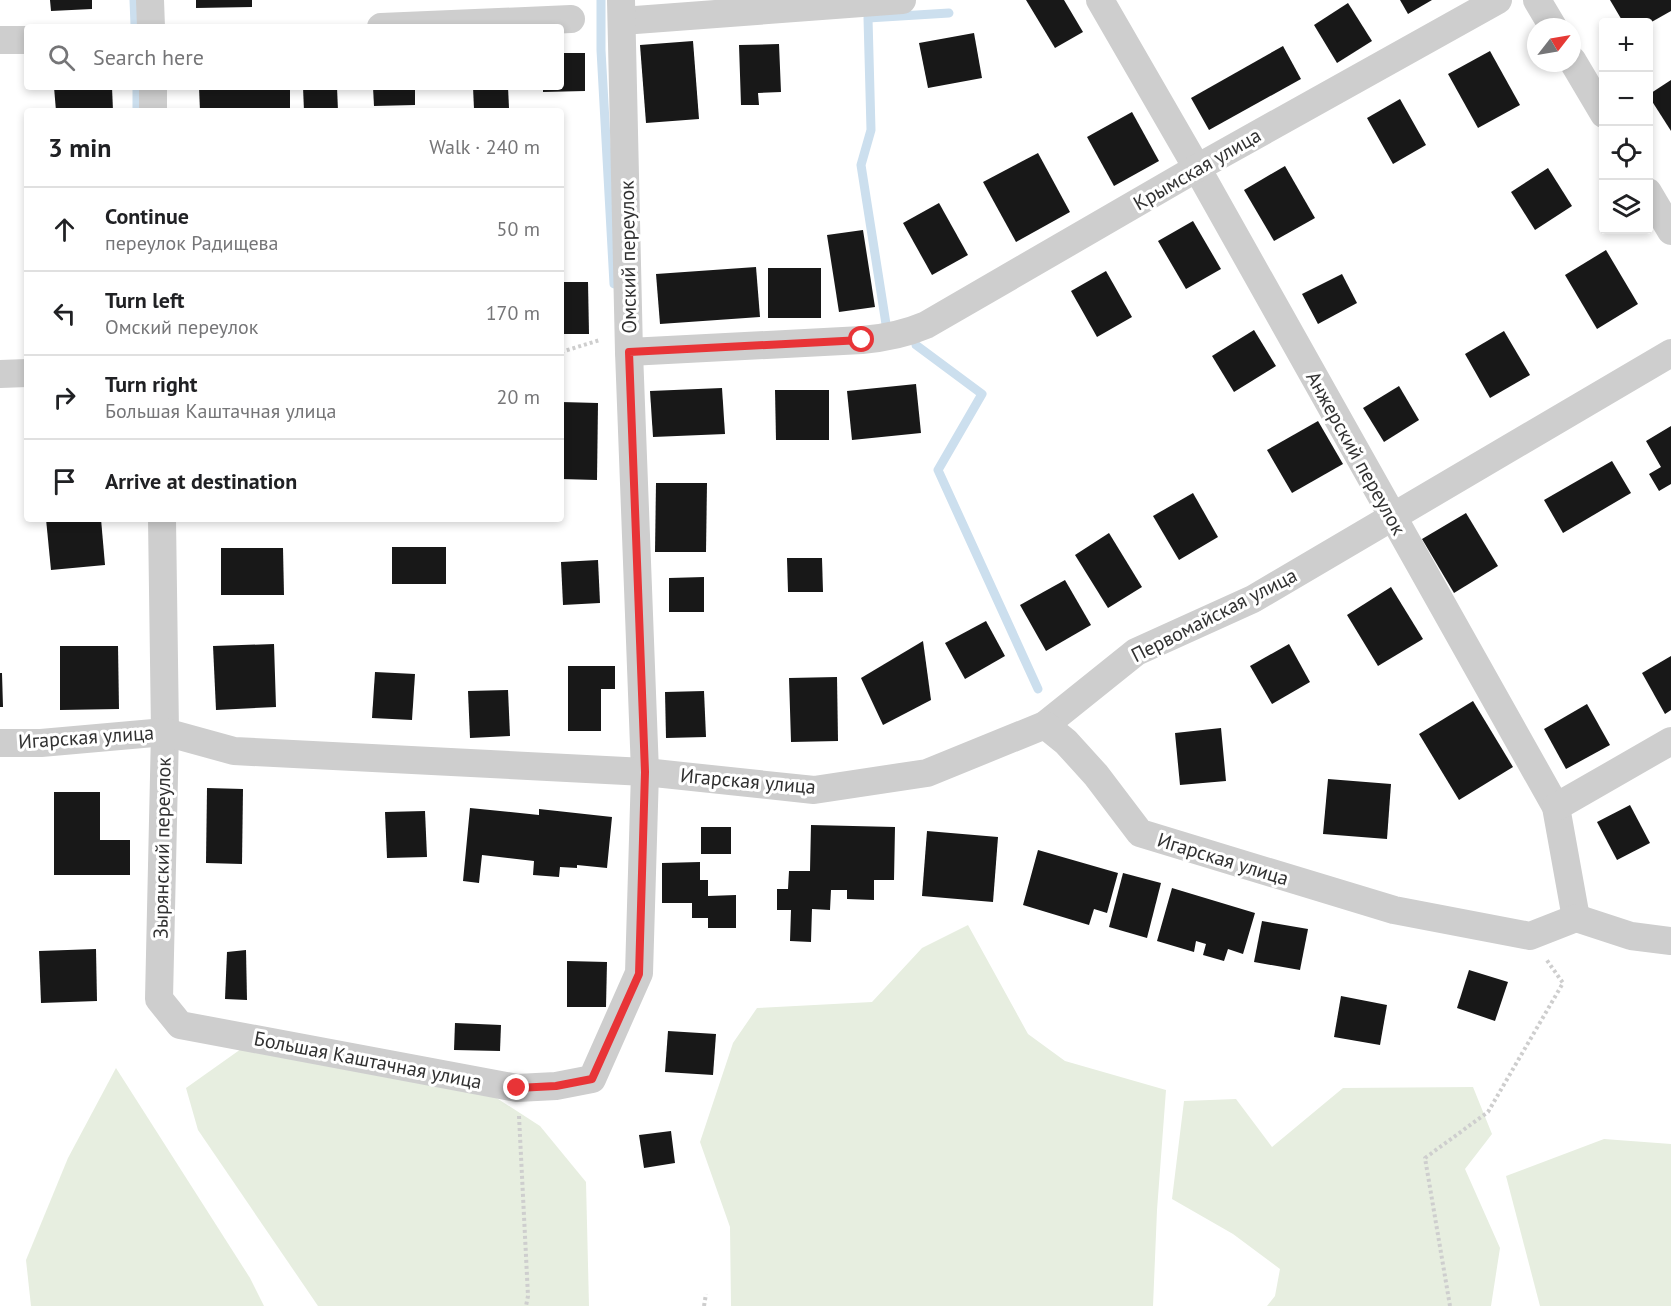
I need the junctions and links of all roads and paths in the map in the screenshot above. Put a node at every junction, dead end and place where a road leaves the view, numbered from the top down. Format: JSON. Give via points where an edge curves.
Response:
{"nodes":[{"id":1,"x":150,"y":0,"type":"edge"},
{"id":2,"x":902,"y":0,"type":"edge"},
{"id":3,"x":1100,"y":0,"type":"edge"},
{"id":4,"x":1498,"y":0,"type":"edge"},
{"id":5,"x":1537,"y":0,"type":"edge"},
{"id":6,"x":622,"y":10,"type":"edge"},
{"id":7,"x":1548,"y":18,"type":"edge"},
{"id":8,"x":571,"y":19,"type":"dead end"},
{"id":9,"x":151,"y":24,"type":"edge"},
{"id":10,"x":452,"y":24,"type":"edge"},
{"id":11,"x":0,"y":40,"type":"edge"},
{"id":12,"x":24,"y":40,"type":"edge"},
{"id":13,"x":1579,"y":72,"type":"edge"},
{"id":14,"x":153,"y":90,"type":"edge"},
{"id":15,"x":1599,"y":106,"type":"edge"},
{"id":16,"x":153,"y":108,"type":"edge"},
{"id":17,"x":1197,"y":168,"type":"junction"},
{"id":18,"x":1653,"y":200,"type":"edge"},
{"id":19,"x":1671,"y":231,"type":"edge"},
{"id":20,"x":601,"y":340,"type":"dead end"},
{"id":21,"x":564,"y":351,"type":"edge"},
{"id":22,"x":629,"y":352,"type":"junction"},
{"id":23,"x":1671,"y":353,"type":"edge"},
{"id":24,"x":24,"y":373,"type":"edge"},
{"id":25,"x":0,"y":374,"type":"edge"},
{"id":26,"x":1391,"y":516,"type":"junction"},
{"id":27,"x":162,"y":522,"type":"edge"},
{"id":28,"x":1045,"y":724,"type":"junction"},
{"id":29,"x":165,"y":732,"type":"junction"},
{"id":30,"x":1671,"y":741,"type":"edge"},
{"id":31,"x":0,"y":743,"type":"edge"},
{"id":32,"x":645,"y":772,"type":"junction"},
{"id":33,"x":1556,"y":807,"type":"junction"},
{"id":34,"x":1576,"y":918,"type":"junction"},
{"id":35,"x":1530,"y":936,"type":"junction"},
{"id":36,"x":1671,"y":942,"type":"edge"},
{"id":37,"x":180,"y":1025,"type":"joint"},
{"id":38,"x":592,"y":1079,"type":"joint"},
{"id":39,"x":517,"y":1088,"type":"junction"},
{"id":40,"x":706,"y":1294,"type":"dead end"},
{"id":41,"x":526,"y":1306,"type":"edge"},
{"id":42,"x":704,"y":1306,"type":"edge"},
{"id":43,"x":1450,"y":1306,"type":"edge"}],
"edges":[{"from":1,"to":9,"type":"street"},
{"from":2,"to":6,"type":"street"},
{"from":3,"to":17,"type":"street","name":"Анжерский переулок"},
{"from":4,"to":17,"type":"street","name":"Крымская улица"},
{"from":5,"to":7,"type":"street"},
{"from":6,"to":22,"type":"street","name":"Омский переулок"},
{"from":8,"to":10,"type":"street"},
{"from":11,"to":12,"type":"street"},
{"from":13,"to":15,"type":"street"},
{"from":14,"to":16,"type":"street"},
{"from":17,"to":22,"type":"street","name":"Крымская улица","via":[[926,325],[897,336]]},
{"from":17,"to":26,"type":"street","name":"Анжерский переулок"},
{"from":18,"to":19,"type":"street"},
{"from":20,"to":21,"type":"path"},
{"from":22,"to":32,"type":"street","name":"Омский переулок"},
{"from":23,"to":26,"type":"street","name":"Первомайская улица"},
{"from":24,"to":25,"type":"street"},
{"from":26,"to":28,"type":"street","name":"Первомайская улица","via":[[1253,598],[1136,652]]},
{"from":26,"to":33,"type":"street","name":"Анжерский переулок"},
{"from":27,"to":29,"type":"street","name":"Зырянский переулок"},
{"from":28,"to":32,"type":"street","name":"Игарская улица","via":[[927,773],[814,790]]},
{"from":28,"to":35,"type":"street","name":"Игарская улица","via":[[1096,775],[1140,833],[1394,910]]},
{"from":29,"to":31,"type":"street","name":"Игарская улица"},
{"from":29,"to":32,"type":"street","name":"Игарская улица","via":[[234,751]]},
{"from":29,"to":37,"type":"street","name":"Зырянский переулок","via":[[159,999]]},
{"from":30,"to":33,"type":"street"},
{"from":32,"to":38,"type":"street","name":"Омский переулок","via":[[639,974]]},
{"from":33,"to":34,"type":"street","name":"Анжерский переулок"},
{"from":34,"to":35,"type":"street"},
{"from":34,"to":36,"type":"street","via":[[1631,936]]},
{"from":35,"to":43,"type":"path","via":[[1563,983],[1488,1112],[1425,1158]]},
{"from":37,"to":39,"type":"street","name":"Большая Каштачная улица"},
{"from":38,"to":39,"type":"street","name":"Большая Каштачная улица"},
{"from":39,"to":41,"type":"path"},
{"from":40,"to":42,"type":"path"}]}
